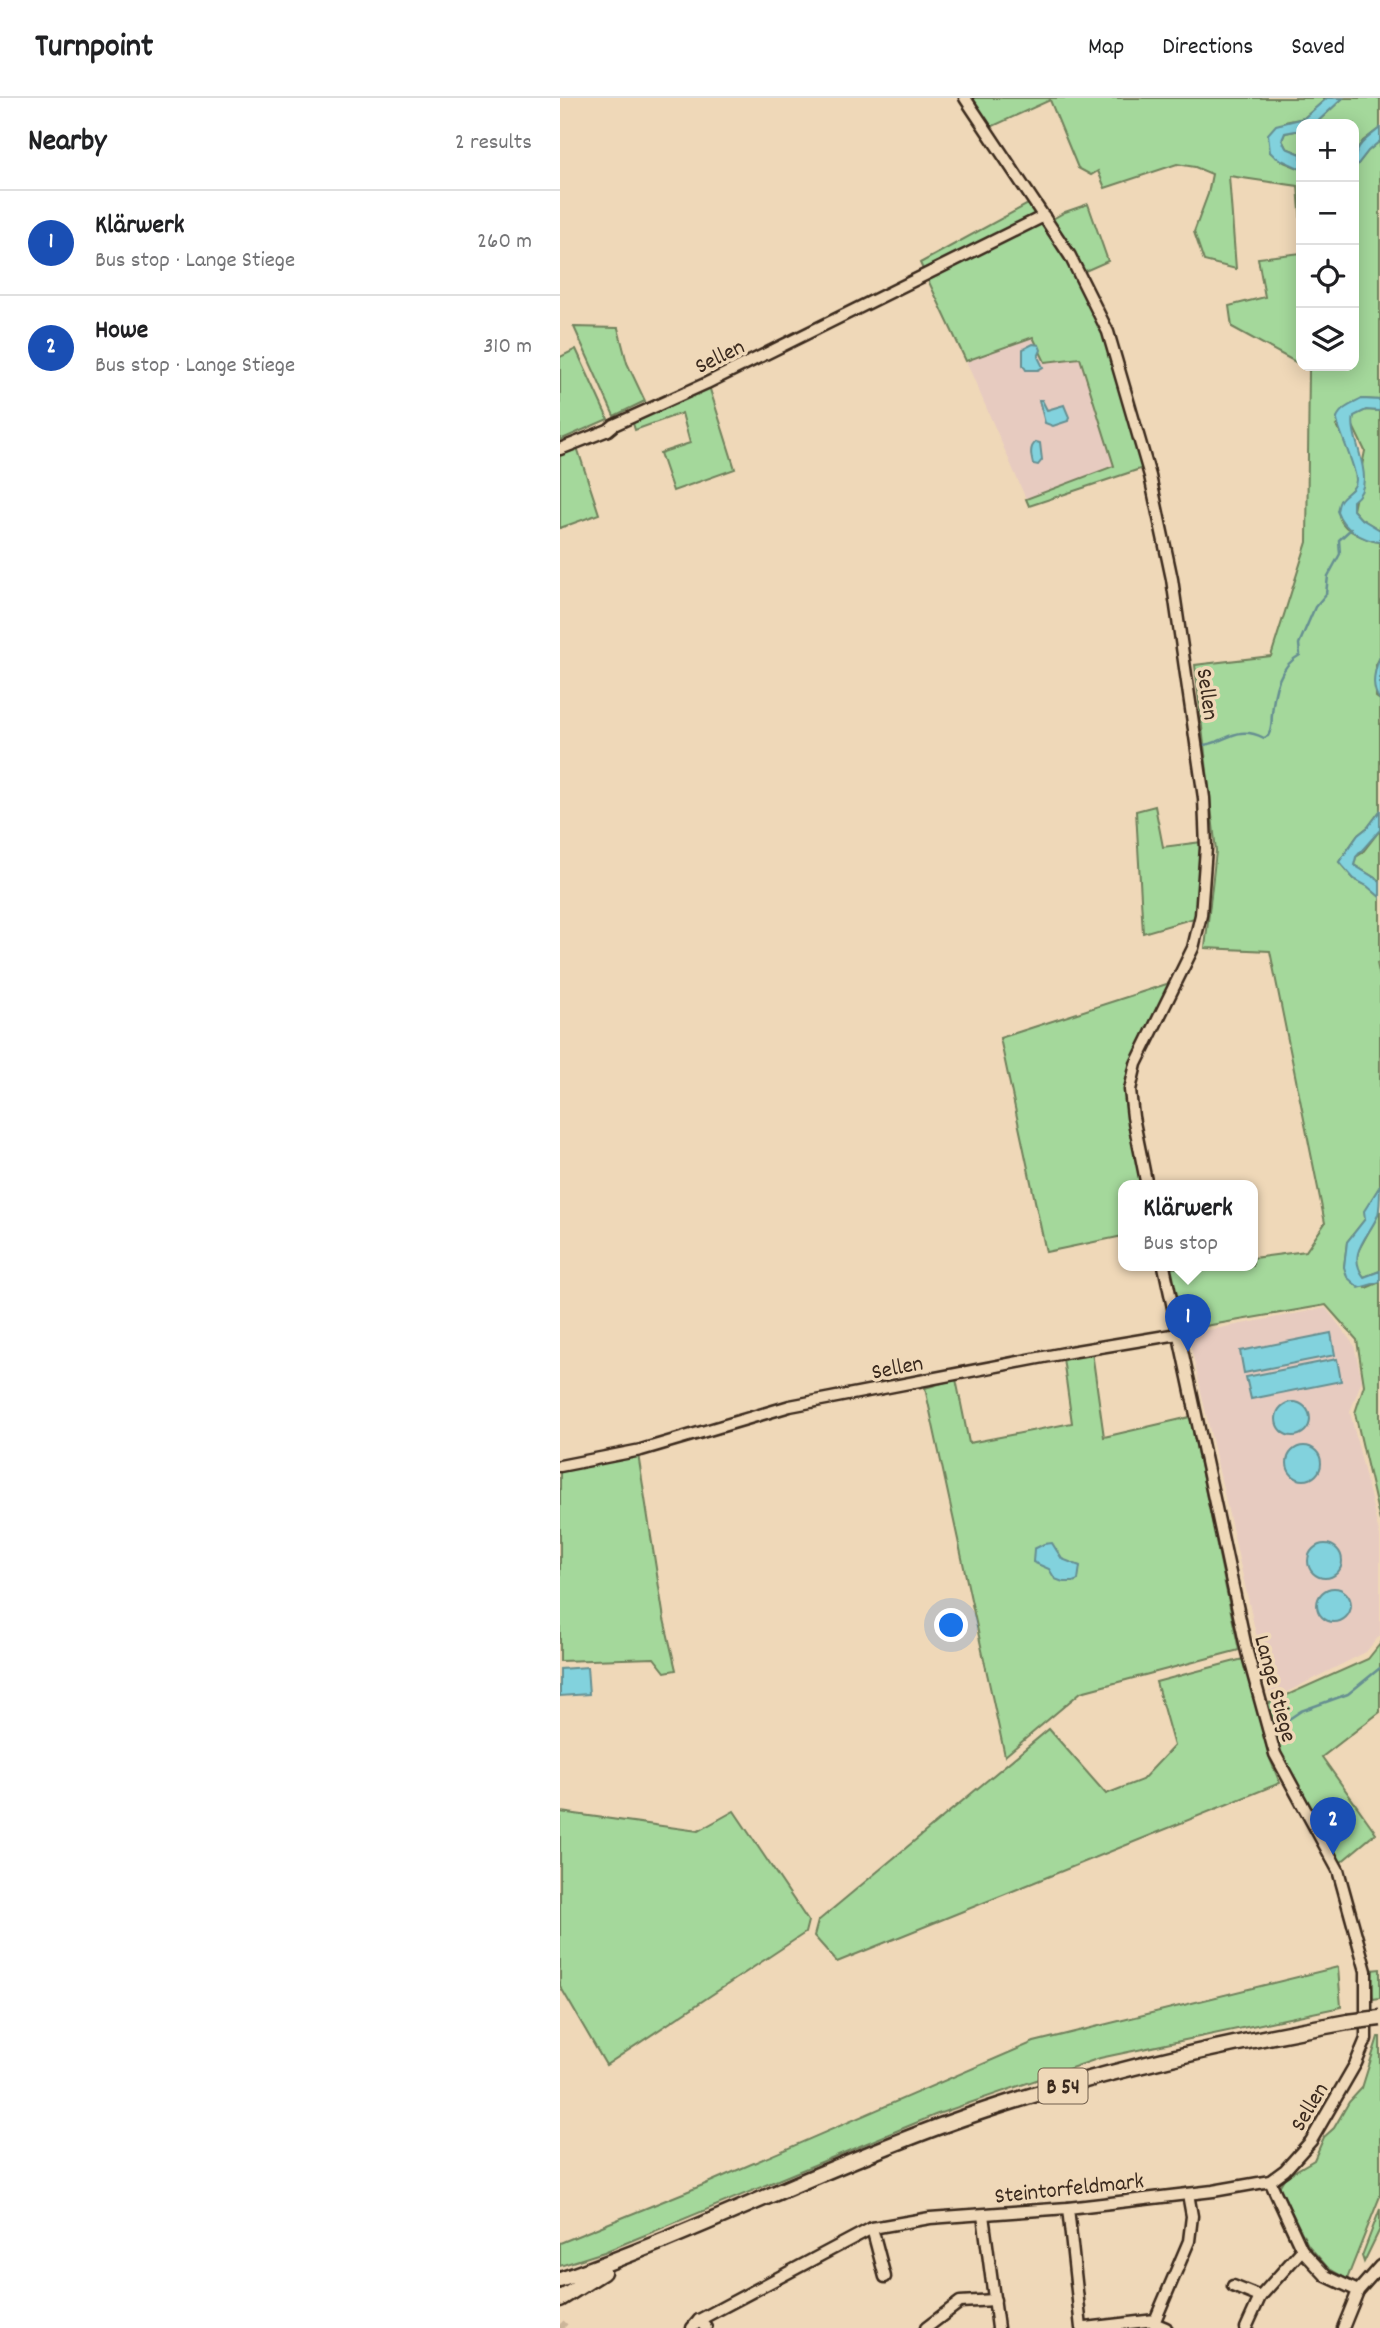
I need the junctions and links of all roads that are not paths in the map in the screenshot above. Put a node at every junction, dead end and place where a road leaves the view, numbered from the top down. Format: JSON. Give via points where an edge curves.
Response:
{"nodes":[{"id":1,"x":965,"y":98,"type":"edge"},
{"id":2,"x":1044,"y":216,"type":"junction"},
{"id":3,"x":560,"y":450,"type":"edge"},
{"id":4,"x":1146,"y":1180,"type":"edge"},
{"id":5,"x":1165,"y":1271,"type":"edge"},
{"id":6,"x":1178,"y":1334,"type":"junction"},
{"id":7,"x":560,"y":1465,"type":"edge"},
{"id":8,"x":1380,"y":2018,"type":"edge"},
{"id":9,"x":1366,"y":2039,"type":"joint"},
{"id":10,"x":1269,"y":2181,"type":"junction"},
{"id":11,"x":1188,"y":2194,"type":"junction"},
{"id":12,"x":1068,"y":2208,"type":"junction"},
{"id":13,"x":983,"y":2215,"type":"junction"},
{"id":14,"x":872,"y":2228,"type":"junction"},
{"id":15,"x":1302,"y":2250,"type":"junction"},
{"id":16,"x":632,"y":2254,"type":"junction"},
{"id":17,"x":1380,"y":2266,"type":"edge"},
{"id":18,"x":885,"y":2277,"type":"dead end"},
{"id":19,"x":560,"y":2280,"type":"edge"},
{"id":20,"x":1233,"y":2286,"type":"dead end"},
{"id":21,"x":1358,"y":2291,"type":"junction"},
{"id":22,"x":1260,"y":2297,"type":"junction"},
{"id":23,"x":560,"y":2300,"type":"edge"},
{"id":24,"x":995,"y":2300,"type":"junction"},
{"id":25,"x":1155,"y":2320,"type":"junction"},
{"id":26,"x":699,"y":2325,"type":"edge"},
{"id":27,"x":926,"y":2328,"type":"edge"},
{"id":28,"x":998,"y":2328,"type":"edge"},
{"id":29,"x":1084,"y":2328,"type":"edge"},
{"id":30,"x":1166,"y":2328,"type":"edge"},
{"id":31,"x":1246,"y":2328,"type":"edge"},
{"id":32,"x":1343,"y":2328,"type":"edge"}],
"edges":[{"from":1,"to":2,"type":"street","name":"Sellen"},
{"from":2,"to":3,"type":"street","name":"Sellen","via":[[707,383]]},
{"from":2,"to":4,"type":"street","name":"Sellen","via":[[1108,332],[1150,476],[1172,579],[1204,798],[1204,880],[1193,948],[1136,1064],[1130,1090]]},
{"from":5,"to":6,"type":"street"},
{"from":6,"to":7,"type":"street","name":"Sellen","via":[[790,1406],[641,1450]]},
{"from":6,"to":9,"type":"street","name":"Lange Stiege","via":[[1247,1652],[1275,1754],[1338,1870],[1360,1947],[1366,1971]]},
{"from":8,"to":16,"type":"highway","number":"B 54","bridge":true,"via":[[1186,2054],[1016,2100],[878,2150]]},
{"from":9,"to":10,"type":"street","name":"Sellen","via":[[1311,2141]]},
{"from":10,"to":11,"type":"street","name":"Steintorfeldmark"},
{"from":10,"to":15,"type":"street"},
{"from":11,"to":12,"type":"street","name":"Steintorfeldmark"},
{"from":11,"to":25,"type":"street","via":[[1192,2216],[1189,2241]]},
{"from":12,"to":13,"type":"street","name":"Steintorfeldmark"},
{"from":12,"to":29,"type":"street"},
{"from":13,"to":14,"type":"street","name":"Steintorfeldmark"},
{"from":13,"to":24,"type":"street"},
{"from":14,"to":18,"type":"street"},
{"from":14,"to":26,"type":"street","name":"Steintorfeldmark"},
{"from":15,"to":21,"type":"street","via":[[1326,2276]]},
{"from":15,"to":22,"type":"street"},
{"from":16,"to":19,"type":"highway","number":"B 54"},
{"from":16,"to":23,"type":"highway"},
{"from":17,"to":21,"type":"street"},
{"from":20,"to":22,"type":"street"},
{"from":21,"to":32,"type":"street"},
{"from":22,"to":31,"type":"street"},
{"from":24,"to":27,"type":"street","via":[[960,2302]]},
{"from":24,"to":28,"type":"street"},
{"from":25,"to":29,"type":"street"},
{"from":25,"to":30,"type":"street"}]}
